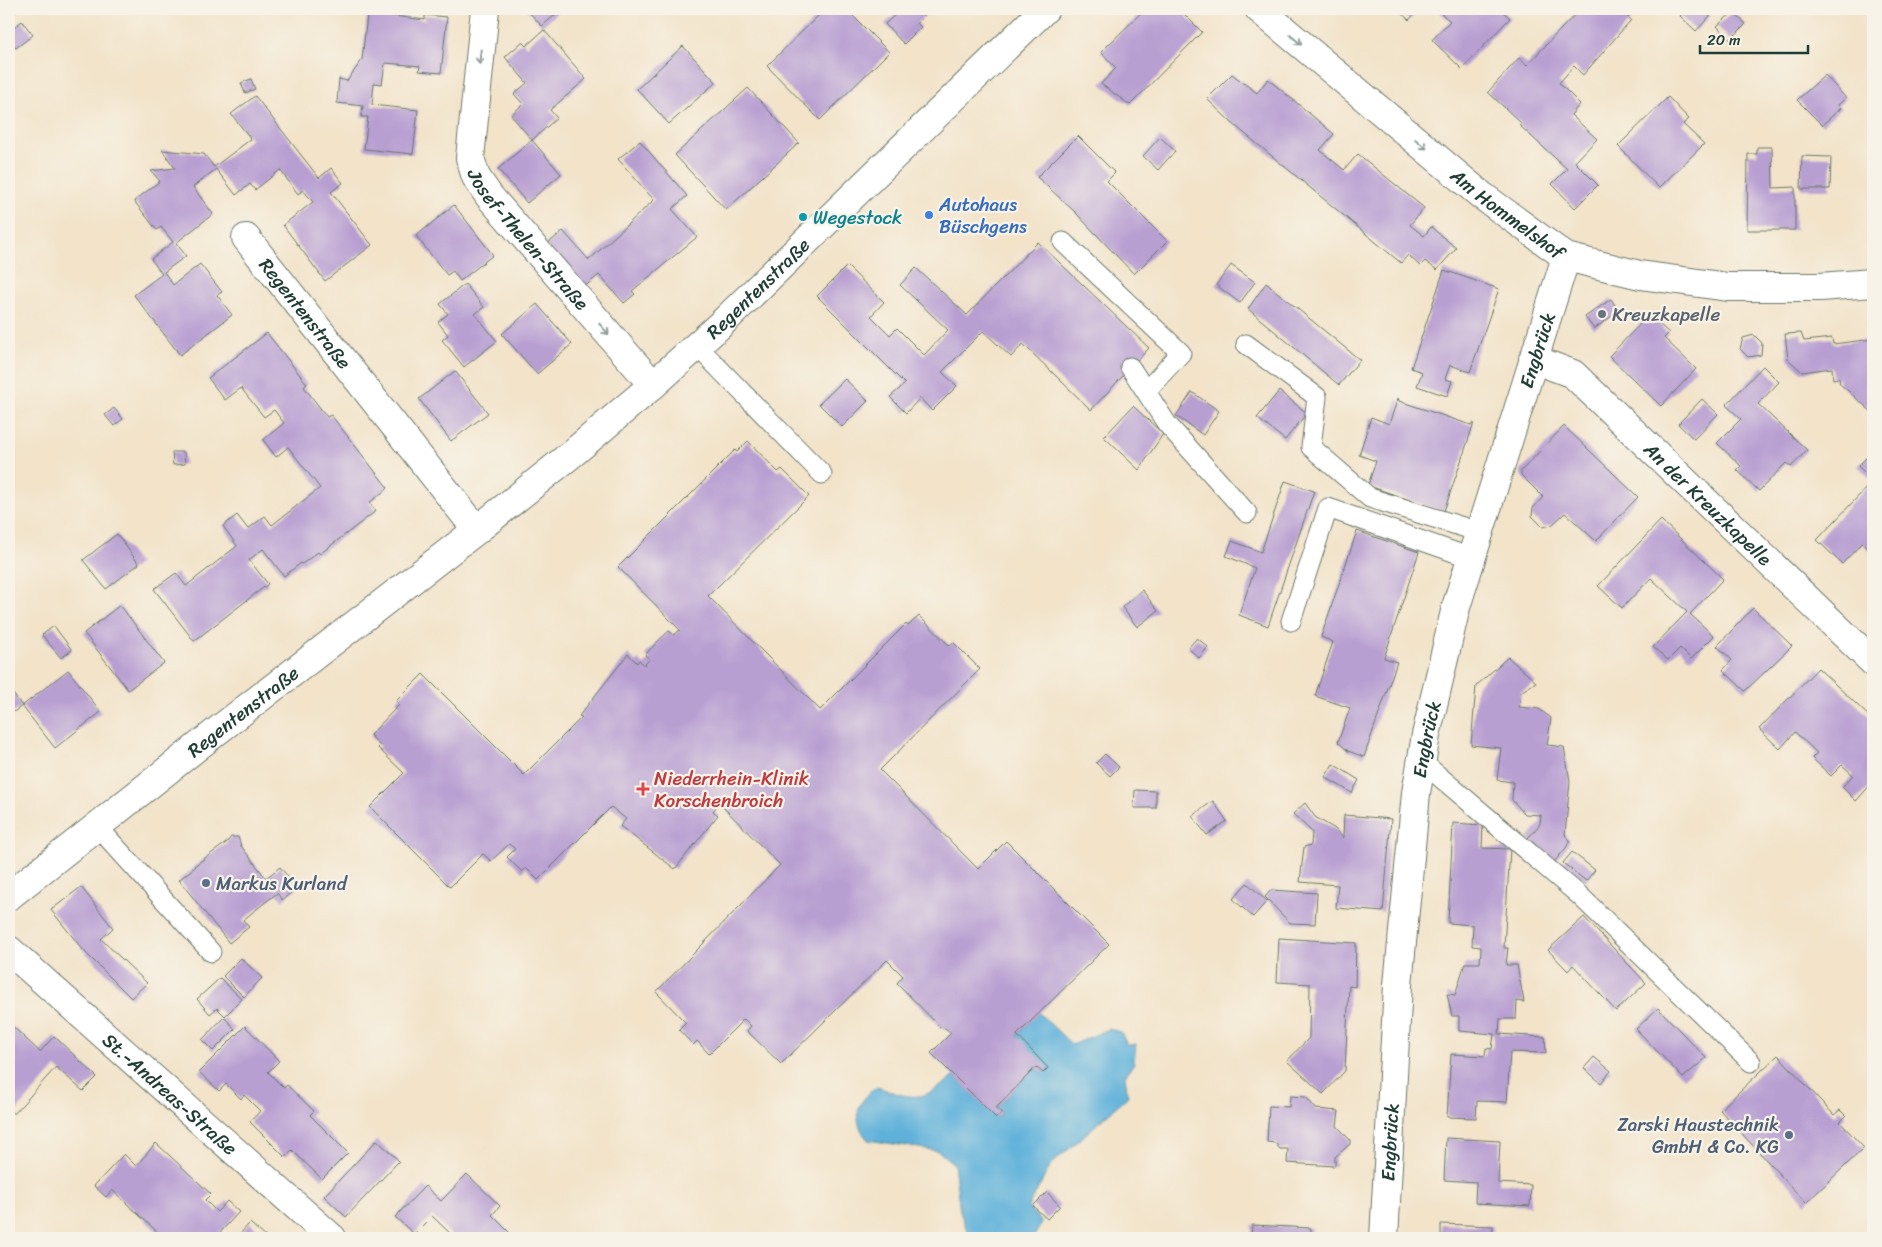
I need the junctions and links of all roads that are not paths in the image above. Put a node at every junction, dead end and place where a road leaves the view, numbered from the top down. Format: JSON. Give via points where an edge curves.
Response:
{"nodes":[{"id":1,"x":485,"y":9,"type":"edge"},
{"id":2,"x":1045,"y":9,"type":"edge"},
{"id":3,"x":1259,"y":9,"type":"edge"},
{"id":4,"x":246,"y":238,"type":"dead end"},
{"id":5,"x":1063,"y":242,"type":"dead end"},
{"id":6,"x":1566,"y":257,"type":"junction"},
{"id":7,"x":1873,"y":283,"type":"edge"},
{"id":8,"x":1246,"y":344,"type":"dead end"},
{"id":9,"x":697,"y":346,"type":"junction"},
{"id":10,"x":1533,"y":359,"type":"junction"},
{"id":11,"x":1130,"y":367,"type":"dead end"},
{"id":12,"x":653,"y":385,"type":"junction"},
{"id":13,"x":1146,"y":391,"type":"junction"},
{"id":14,"x":822,"y":474,"type":"dead end"},
{"id":15,"x":1247,"y":513,"type":"dead end"},
{"id":16,"x":477,"y":530,"type":"junction"},
{"id":17,"x":1480,"y":532,"type":"junction"},
{"id":18,"x":1471,"y":558,"type":"junction"},
{"id":19,"x":1291,"y":621,"type":"dead end"},
{"id":20,"x":1873,"y":662,"type":"edge"},
{"id":21,"x":1421,"y":761,"type":"junction"},
{"id":22,"x":97,"y":826,"type":"junction"},
{"id":23,"x":9,"y":896,"type":"edge"},
{"id":24,"x":9,"y":950,"type":"edge"},
{"id":25,"x":211,"y":952,"type":"dead end"},
{"id":26,"x":1751,"y":1062,"type":"dead end"},
{"id":27,"x":332,"y":1238,"type":"edge"},
{"id":28,"x":1384,"y":1238,"type":"edge"}],
"edges":[{"from":1,"to":12,"type":"street","name":"Josef-Thelen-Straße","one_way":true,"via":[[470,152],[476,177]]},
{"from":2,"to":9,"type":"street","name":"Regentenstraße"},
{"from":3,"to":6,"type":"street","name":"Am Hommelshof","one_way":true,"via":[[1481,194]]},
{"from":4,"to":16,"type":"street","name":"Regentenstraße"},
{"from":5,"to":13,"type":"lane","via":[[1181,353]]},
{"from":6,"to":7,"type":"street","name":"Am Hommelshof","via":[[1640,275],[1728,287]]},
{"from":6,"to":10,"type":"street","name":"Engbrück"},
{"from":8,"to":17,"type":"lane","via":[[1317,397],[1311,447],[1370,498]]},
{"from":9,"to":12,"type":"street","name":"Regentenstraße"},
{"from":9,"to":14,"type":"lane"},
{"from":10,"to":17,"type":"street","name":"Engbrück"},
{"from":10,"to":20,"type":"street","name":"An der Kreuzkapelle","via":[[1573,374]]},
{"from":11,"to":13,"type":"lane"},
{"from":12,"to":16,"type":"street","name":"Regentenstraße"},
{"from":13,"to":15,"type":"lane","via":[[1167,424]]},
{"from":16,"to":22,"type":"street","name":"Regentenstraße"},
{"from":17,"to":18,"type":"street","name":"Engbrück"},
{"from":18,"to":19,"type":"lane","via":[[1328,508]]},
{"from":18,"to":21,"type":"street","name":"Engbrück","via":[[1447,643]]},
{"from":21,"to":26,"type":"lane","via":[[1579,895]]},
{"from":21,"to":28,"type":"street","name":"Engbrück","via":[[1398,985]]},
{"from":22,"to":23,"type":"street","name":"Regentenstraße"},
{"from":22,"to":25,"type":"lane"},
{"from":24,"to":27,"type":"street","name":"St.-Andreas-Straße"}]}
